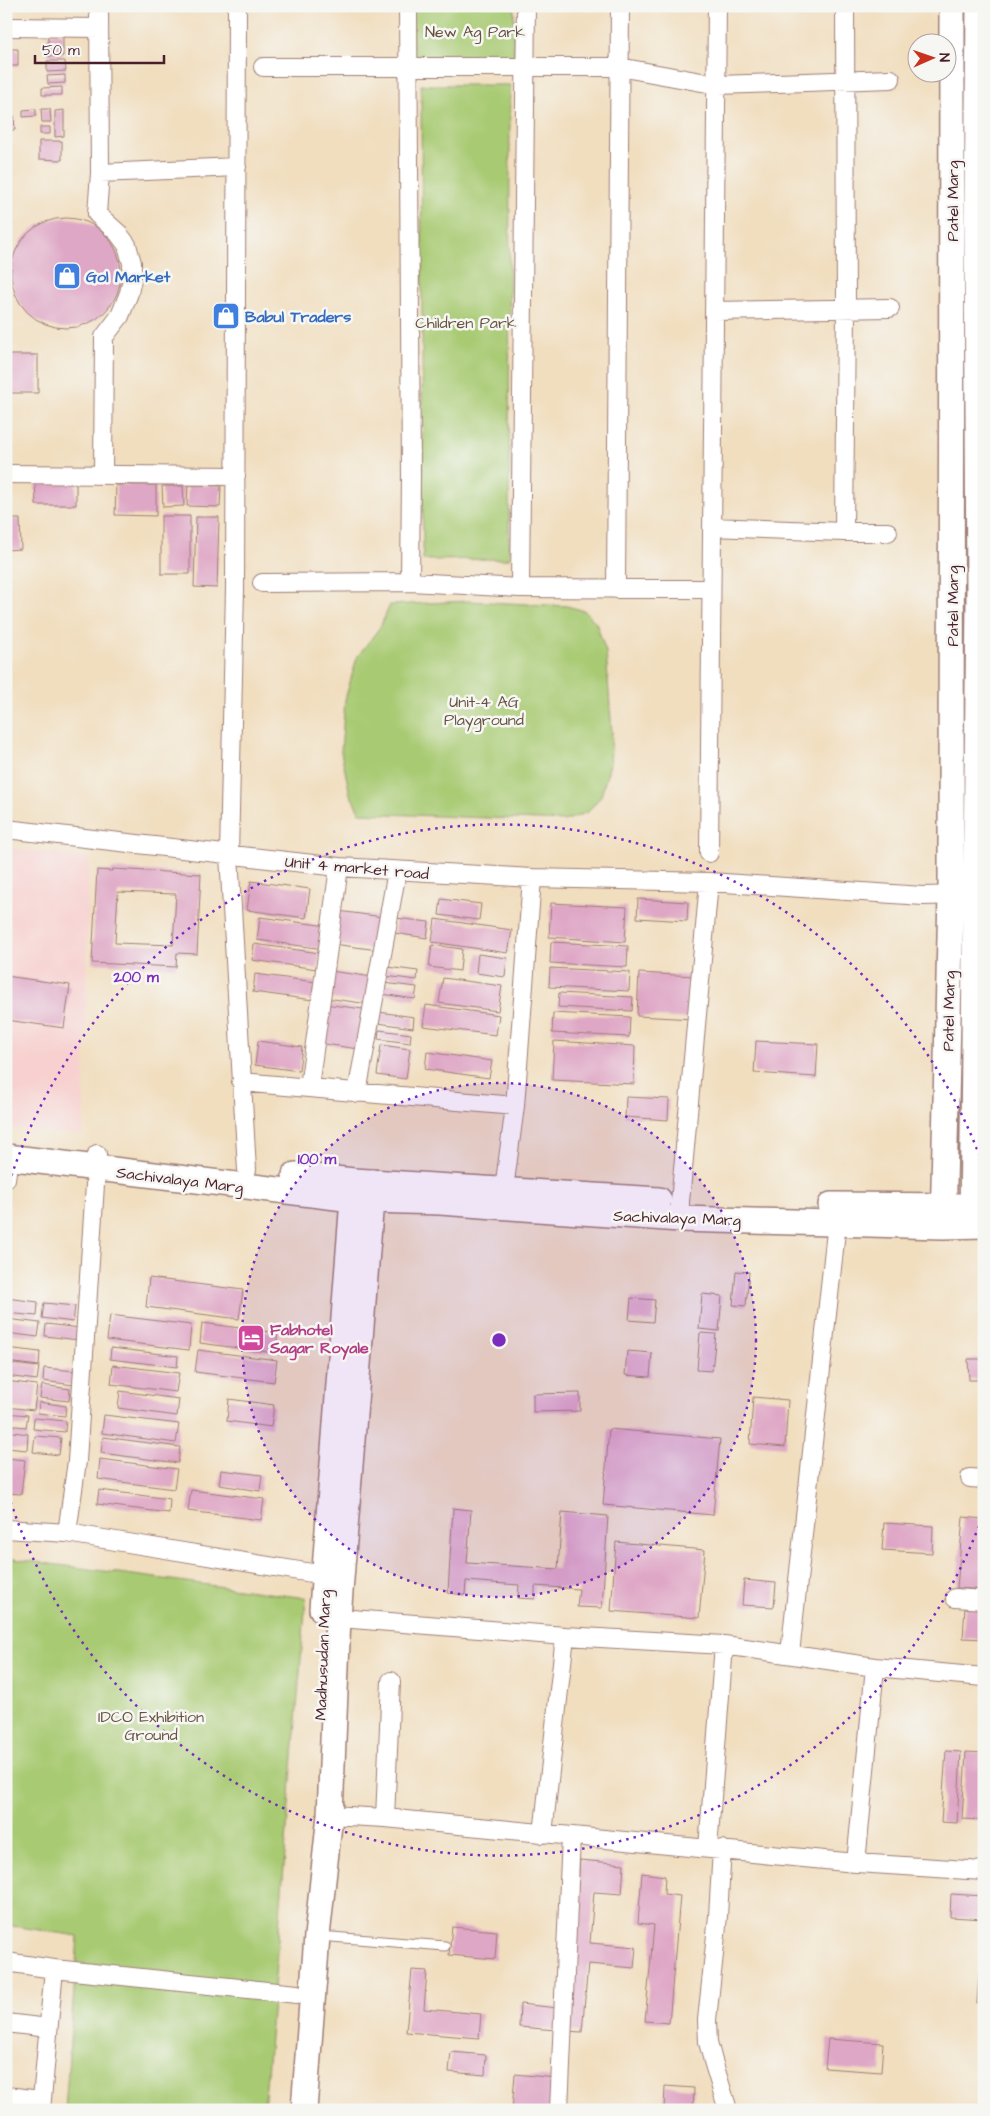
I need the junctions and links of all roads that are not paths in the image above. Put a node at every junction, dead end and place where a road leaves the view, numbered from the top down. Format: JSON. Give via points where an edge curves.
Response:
{"nodes":[{"id":1,"x":99,"y":6,"type":"edge"},
{"id":2,"x":237,"y":6,"type":"edge"},
{"id":3,"x":408,"y":6,"type":"edge"},
{"id":4,"x":526,"y":6,"type":"edge"},
{"id":5,"x":620,"y":6,"type":"edge"},
{"id":6,"x":717,"y":6,"type":"edge"},
{"id":7,"x":845,"y":6,"type":"edge"},
{"id":8,"x":952,"y":6,"type":"edge"},
{"id":9,"x":980,"y":9,"type":"edge"},
{"id":10,"x":6,"y":27,"type":"edge"},
{"id":11,"x":99,"y":28,"type":"junction"},
{"id":12,"x":526,"y":66,"type":"junction"},
{"id":13,"x":263,"y":67,"type":"dead end"},
{"id":14,"x":408,"y":67,"type":"junction"},
{"id":15,"x":620,"y":67,"type":"junction"},
{"id":16,"x":981,"y":71,"type":"edge"},
{"id":17,"x":891,"y":79,"type":"dead end"},
{"id":18,"x":845,"y":80,"type":"junction"},
{"id":19,"x":718,"y":85,"type":"junction"},
{"id":20,"x":237,"y":167,"type":"junction"},
{"id":21,"x":980,"y":172,"type":"edge"},
{"id":22,"x":100,"y":173,"type":"junction"},
{"id":23,"x":981,"y":292,"type":"edge"},
{"id":24,"x":846,"y":308,"type":"junction"},
{"id":25,"x":890,"y":308,"type":"dead end"},
{"id":26,"x":714,"y":311,"type":"junction"},
{"id":27,"x":981,"y":429,"type":"edge"},
{"id":28,"x":6,"y":474,"type":"edge"},
{"id":29,"x":103,"y":475,"type":"junction"},
{"id":30,"x":236,"y":476,"type":"junction"},
{"id":31,"x":712,"y":527,"type":"junction"},
{"id":32,"x":844,"y":532,"type":"junction"},
{"id":33,"x":888,"y":532,"type":"dead end"},
{"id":34,"x":410,"y":582,"type":"junction"},
{"id":35,"x":262,"y":583,"type":"dead end"},
{"id":36,"x":520,"y":588,"type":"junction"},
{"id":37,"x":616,"y":589,"type":"junction"},
{"id":38,"x":710,"y":589,"type":"junction"},
{"id":39,"x":6,"y":829,"type":"edge"},
{"id":40,"x":709,"y":853,"type":"dead end"},
{"id":41,"x":229,"y":855,"type":"junction"},
{"id":42,"x":339,"y":867,"type":"junction"},
{"id":43,"x":397,"y":870,"type":"junction"},
{"id":44,"x":532,"y":878,"type":"junction"},
{"id":45,"x":709,"y":882,"type":"junction"},
{"id":46,"x":980,"y":894,"type":"edge"},
{"id":47,"x":951,"y":896,"type":"junction"},
{"id":48,"x":241,"y":1082,"type":"junction"},
{"id":49,"x":309,"y":1087,"type":"junction"},
{"id":50,"x":357,"y":1094,"type":"junction"},
{"id":51,"x":515,"y":1106,"type":"junction"},
{"id":52,"x":7,"y":1159,"type":"edge"},
{"id":53,"x":97,"y":1162,"type":"junction"},
{"id":54,"x":247,"y":1170,"type":"junction"},
{"id":55,"x":363,"y":1191,"type":"junction"},
{"id":56,"x":504,"y":1199,"type":"junction"},
{"id":57,"x":680,"y":1210,"type":"junction"},
{"id":58,"x":944,"y":1216,"type":"junction"},
{"id":59,"x":978,"y":1216,"type":"edge"},
{"id":60,"x":836,"y":1222,"type":"junction"},
{"id":61,"x":6,"y":1529,"type":"edge"},
{"id":62,"x":67,"y":1532,"type":"junction"},
{"id":63,"x":324,"y":1575,"type":"junction"},
{"id":64,"x":955,"y":1598,"type":"dead end"},
{"id":65,"x":984,"y":1600,"type":"edge"},
{"id":66,"x":330,"y":1617,"type":"junction"},
{"id":67,"x":565,"y":1636,"type":"junction"},
{"id":68,"x":724,"y":1645,"type":"junction"},
{"id":69,"x":790,"y":1654,"type":"junction"},
{"id":70,"x":875,"y":1667,"type":"junction"},
{"id":71,"x":984,"y":1677,"type":"edge"},
{"id":72,"x":391,"y":1681,"type":"dead end"},
{"id":73,"x":330,"y":1815,"type":"junction"},
{"id":74,"x":385,"y":1818,"type":"junction"},
{"id":75,"x":543,"y":1834,"type":"junction"},
{"id":76,"x":571,"y":1837,"type":"junction"},
{"id":77,"x":715,"y":1849,"type":"junction"},
{"id":78,"x":856,"y":1863,"type":"junction"},
{"id":79,"x":984,"y":1871,"type":"edge"},
{"id":80,"x":317,"y":1936,"type":"junction"},
{"id":81,"x":445,"y":1946,"type":"dead end"},
{"id":82,"x":6,"y":1962,"type":"edge"},
{"id":83,"x":54,"y":1969,"type":"junction"},
{"id":84,"x":297,"y":1994,"type":"junction"},
{"id":85,"x":6,"y":2023,"type":"edge"},
{"id":86,"x":48,"y":2028,"type":"junction"},
{"id":87,"x":6,"y":2096,"type":"edge"},
{"id":88,"x":41,"y":2105,"type":"edge"},
{"id":89,"x":288,"y":2110,"type":"edge"},
{"id":90,"x":304,"y":2110,"type":"edge"},
{"id":91,"x":559,"y":2110,"type":"edge"},
{"id":92,"x":728,"y":2110,"type":"edge"}],
"edges":[{"from":1,"to":11,"type":"street"},
{"from":2,"to":20,"type":"street"},
{"from":3,"to":14,"type":"street"},
{"from":4,"to":12,"type":"street"},
{"from":5,"to":15,"type":"street"},
{"from":6,"to":19,"type":"street"},
{"from":7,"to":18,"type":"street"},
{"from":8,"to":47,"type":"street","name":"Patel Marg"},
{"from":9,"to":16,"type":"street","name":"Patel Marg"},
{"from":10,"to":11,"type":"street"},
{"from":11,"to":22,"type":"street"},
{"from":12,"to":14,"type":"street"},
{"from":12,"to":15,"type":"street"},
{"from":12,"to":36,"type":"street"},
{"from":13,"to":14,"type":"street"},
{"from":14,"to":34,"type":"street"},
{"from":15,"to":19,"type":"street"},
{"from":15,"to":37,"type":"street"},
{"from":16,"to":21,"type":"street","name":"Patel Marg"},
{"from":17,"to":18,"type":"street"},
{"from":18,"to":19,"type":"street"},
{"from":18,"to":24,"type":"street"},
{"from":19,"to":26,"type":"street"},
{"from":20,"to":22,"type":"street"},
{"from":20,"to":30,"type":"street"},
{"from":21,"to":23,"type":"street","name":"Patel Marg"},
{"from":22,"to":29,"type":"street","via":[[97,214],[127,245],[132,263],[132,279],[120,316],[104,337]]},
{"from":23,"to":27,"type":"street","name":"Patel Marg"},
{"from":24,"to":25,"type":"street"},
{"from":24,"to":26,"type":"street"},
{"from":24,"to":32,"type":"street"},
{"from":26,"to":31,"type":"street"},
{"from":27,"to":46,"type":"street","name":"Patel Marg"},
{"from":28,"to":29,"type":"street"},
{"from":29,"to":30,"type":"street"},
{"from":30,"to":41,"type":"street"},
{"from":31,"to":32,"type":"street"},
{"from":31,"to":38,"type":"street"},
{"from":32,"to":33,"type":"street"},
{"from":34,"to":35,"type":"street"},
{"from":34,"to":36,"type":"street"},
{"from":36,"to":37,"type":"street"},
{"from":37,"to":38,"type":"street"},
{"from":38,"to":40,"type":"street"},
{"from":39,"to":41,"type":"street","name":"Unit 4 market road"},
{"from":41,"to":42,"type":"street","name":"Unit 4 market road"},
{"from":41,"to":48,"type":"street"},
{"from":42,"to":43,"type":"street","name":"Unit 4 market road"},
{"from":42,"to":49,"type":"street"},
{"from":43,"to":44,"type":"street","name":"Unit 4 market road"},
{"from":43,"to":50,"type":"street"},
{"from":44,"to":45,"type":"street","name":"Unit 4 market road"},
{"from":44,"to":51,"type":"street"},
{"from":45,"to":47,"type":"street","name":"Unit 4 market road"},
{"from":45,"to":57,"type":"street"},
{"from":46,"to":47,"type":"street","name":"Unit 4 market road"},
{"from":46,"to":59,"type":"street","name":"Patel Marg"},
{"from":47,"to":58,"type":"street","name":"Patel Marg"},
{"from":48,"to":49,"type":"street"},
{"from":48,"to":54,"type":"street"},
{"from":49,"to":50,"type":"street"},
{"from":50,"to":51,"type":"street"},
{"from":51,"to":56,"type":"street"},
{"from":52,"to":53,"type":"street","name":"Sachivalaya Marg"},
{"from":53,"to":54,"type":"street","name":"Sachivalaya Marg"},
{"from":53,"to":55,"type":"street","name":"Sachivalaya Marg"},
{"from":53,"to":62,"type":"street","via":[[78,1461]]},
{"from":54,"to":55,"type":"street","name":"Sachivalaya Marg"},
{"from":55,"to":56,"type":"street","name":"Sachivalaya Marg","via":[[440,1202]]},
{"from":55,"to":63,"type":"street","name":"Madhusudan Marg"},
{"from":55,"to":66,"type":"street","name":"Madhusudan Marg"},
{"from":56,"to":57,"type":"street","name":"Sachivalaya Marg"},
{"from":57,"to":58,"type":"street","name":"Sachivalaya Marg"},
{"from":57,"to":60,"type":"street","name":"Sachivalaya Marg"},
{"from":58,"to":59,"type":"street","name":"Sachivalaya Marg"},
{"from":58,"to":60,"type":"street","name":"Sachivalaya Marg"},
{"from":60,"to":69,"type":"street"},
{"from":61,"to":62,"type":"street"},
{"from":62,"to":63,"type":"street"},
{"from":63,"to":66,"type":"street","name":"Madhusudan Marg"},
{"from":64,"to":65,"type":"street"},
{"from":66,"to":67,"type":"street"},
{"from":66,"to":73,"type":"street","name":"Madhusudan Marg"},
{"from":66,"to":84,"type":"street","name":"Madhusudan Marg","via":[[318,1809]]},
{"from":67,"to":68,"type":"street"},
{"from":67,"to":75,"type":"street"},
{"from":68,"to":69,"type":"street"},
{"from":68,"to":77,"type":"street"},
{"from":69,"to":70,"type":"street"},
{"from":70,"to":71,"type":"street"},
{"from":70,"to":78,"type":"street"},
{"from":72,"to":74,"type":"street"},
{"from":73,"to":74,"type":"street"},
{"from":73,"to":80,"type":"street","name":"Madhusudan Marg"},
{"from":74,"to":75,"type":"street"},
{"from":75,"to":76,"type":"street"},
{"from":76,"to":77,"type":"street"},
{"from":76,"to":91,"type":"street"},
{"from":77,"to":78,"type":"street"},
{"from":77,"to":92,"type":"street","via":[[718,1916],[707,2020],[708,2042]]},
{"from":78,"to":79,"type":"street"},
{"from":80,"to":81,"type":"lane"},
{"from":80,"to":90,"type":"street","name":"Madhusudan Marg"},
{"from":82,"to":83,"type":"street"},
{"from":83,"to":84,"type":"street"},
{"from":83,"to":86,"type":"street"},
{"from":84,"to":89,"type":"street","name":"Madhusudan Marg"},
{"from":85,"to":86,"type":"street"},
{"from":86,"to":88,"type":"street"},
{"from":87,"to":88,"type":"street"}]}
